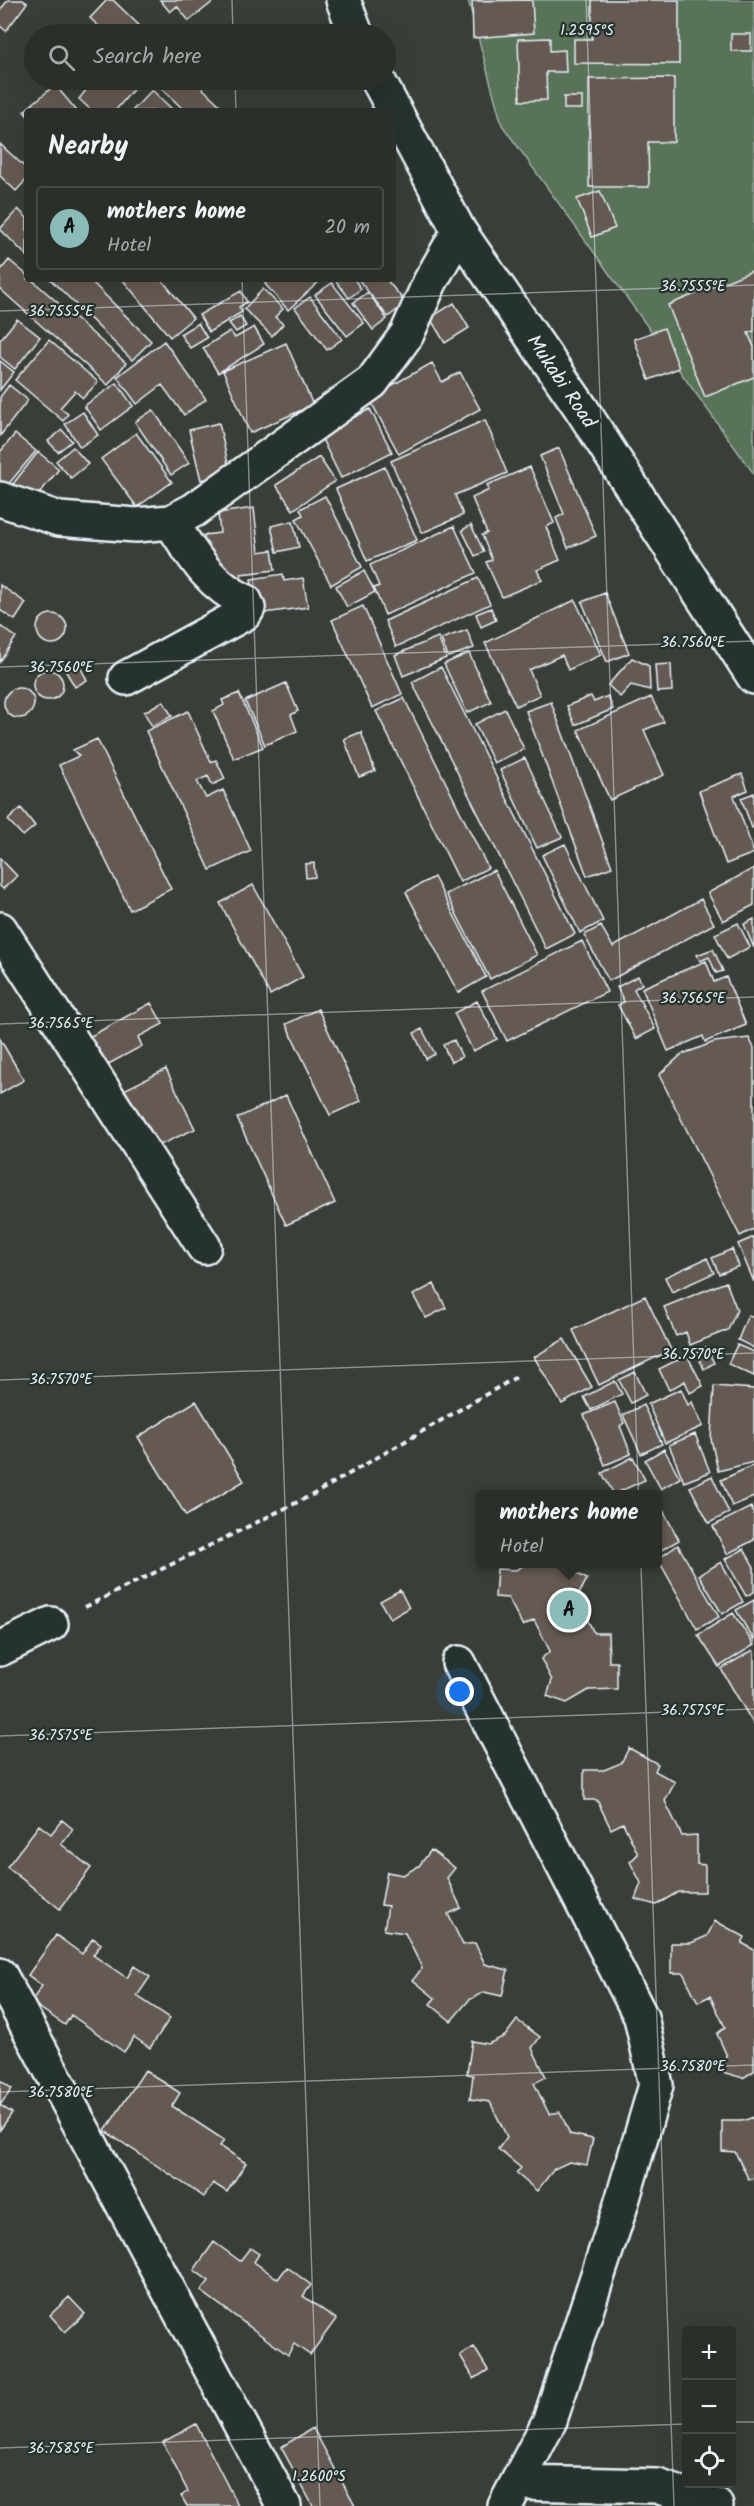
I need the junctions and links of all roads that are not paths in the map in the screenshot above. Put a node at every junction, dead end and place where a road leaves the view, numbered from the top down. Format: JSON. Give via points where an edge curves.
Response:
{"nodes":[{"id":1,"x":343,"y":0,"type":"edge"},
{"id":2,"x":352,"y":24,"type":"edge"},
{"id":3,"x":383,"y":90,"type":"edge"},
{"id":4,"x":393,"y":108,"type":"edge"},
{"id":5,"x":396,"y":114,"type":"edge"},
{"id":6,"x":459,"y":231,"type":"junction"},
{"id":7,"x":0,"y":499,"type":"edge"},
{"id":8,"x":171,"y":522,"type":"junction"},
{"id":9,"x":754,"y":674,"type":"edge"},
{"id":10,"x":126,"y":678,"type":"dead end"},
{"id":11,"x":0,"y":929,"type":"edge"},
{"id":12,"x":204,"y":1247,"type":"dead end"},
{"id":13,"x":51,"y":1624,"type":"road end"},
{"id":14,"x":0,"y":1649,"type":"edge"},
{"id":15,"x":459,"y":1663,"type":"dead end"},
{"id":16,"x":0,"y":1974,"type":"edge"},
{"id":17,"x":511,"y":2495,"type":"edge"},
{"id":18,"x":284,"y":2506,"type":"edge"},
{"id":19,"x":716,"y":2506,"type":"edge"}],
"edges":[{"from":1,"to":2,"type":"street"},
{"from":3,"to":4,"type":"street","name":"Mukabi Road"},
{"from":5,"to":6,"type":"street","name":"Mukabi Road"},
{"from":6,"to":8,"type":"street","via":[[407,334],[372,382],[194,510]]},
{"from":6,"to":9,"type":"street","name":"Mukabi Road"},
{"from":7,"to":8,"type":"street","via":[[59,519],[136,525]]},
{"from":8,"to":10,"type":"street","via":[[199,567],[228,593],[245,600],[248,608]]},
{"from":11,"to":12,"type":"street"},
{"from":13,"to":14,"type":"street"},
{"from":15,"to":17,"type":"street","via":[[641,2018],[656,2085],[550,2420]]},
{"from":16,"to":18,"type":"street"},
{"from":17,"to":19,"type":"street","via":[[657,2486]]}]}
